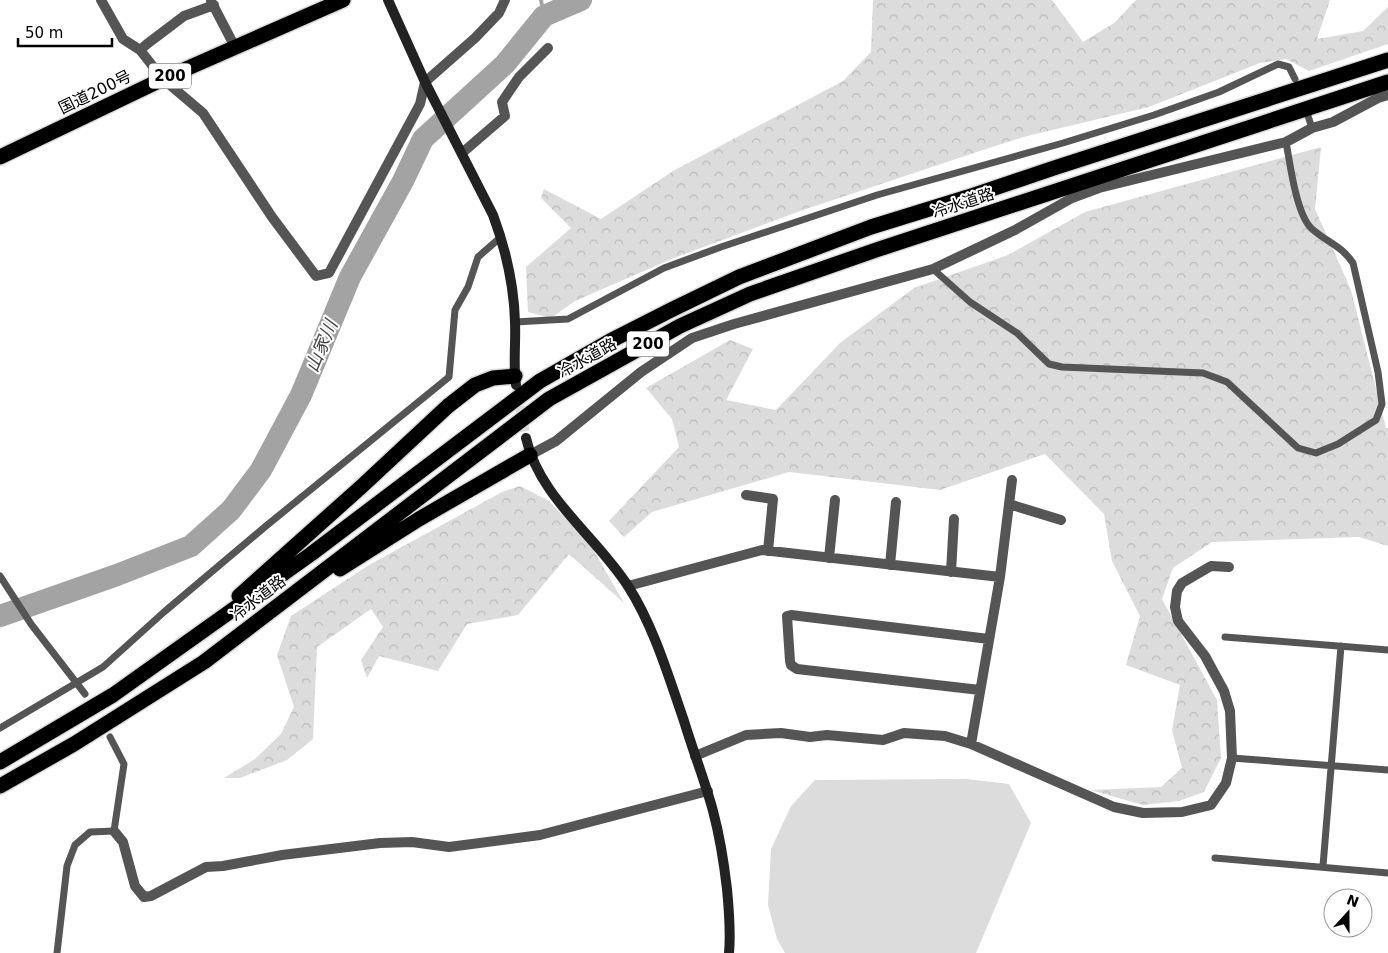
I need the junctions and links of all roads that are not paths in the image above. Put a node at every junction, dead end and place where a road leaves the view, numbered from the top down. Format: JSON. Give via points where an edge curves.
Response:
{"nodes":[{"id":1,"x":101,"y":0,"type":"edge"},
{"id":2,"x":343,"y":0,"type":"edge"},
{"id":3,"x":388,"y":0,"type":"edge"},
{"id":4,"x":505,"y":0,"type":"edge"},
{"id":5,"x":212,"y":3,"type":"edge"},
{"id":6,"x":235,"y":47,"type":"junction"},
{"id":7,"x":548,"y":48,"type":"dead end"},
{"id":8,"x":140,"y":50,"type":"junction"},
{"id":9,"x":1388,"y":60,"type":"edge"},
{"id":10,"x":163,"y":79,"type":"junction"},
{"id":11,"x":1295,"y":79,"type":"dead end"},
{"id":12,"x":425,"y":82,"type":"junction"},
{"id":13,"x":1388,"y":82,"type":"edge"},
{"id":14,"x":1388,"y":95,"type":"edge"},
{"id":15,"x":1308,"y":116,"type":"dead end"},
{"id":16,"x":1312,"y":128,"type":"junction"},
{"id":17,"x":1286,"y":142,"type":"junction"},
{"id":18,"x":462,"y":153,"type":"junction"},
{"id":19,"x":0,"y":157,"type":"edge"},
{"id":20,"x":502,"y":237,"type":"junction"},
{"id":21,"x":933,"y":269,"type":"junction"},
{"id":22,"x":515,"y":322,"type":"junction"},
{"id":23,"x":516,"y":381,"type":"joint"},
{"id":24,"x":526,"y":438,"type":"tunnel mouth"},
{"id":25,"x":530,"y":455,"type":"junction"},
{"id":26,"x":1012,"y":480,"type":"dead end"},
{"id":27,"x":746,"y":495,"type":"dead end"},
{"id":28,"x":835,"y":500,"type":"dead end"},
{"id":29,"x":896,"y":502,"type":"dead end"},
{"id":30,"x":1009,"y":504,"type":"junction"},
{"id":31,"x":954,"y":519,"type":"dead end"},
{"id":32,"x":1062,"y":520,"type":"dead end"},
{"id":33,"x":768,"y":551,"type":"junction"},
{"id":34,"x":829,"y":558,"type":"junction"},
{"id":35,"x":890,"y":565,"type":"junction"},
{"id":36,"x":1229,"y":567,"type":"dead end"},
{"id":37,"x":951,"y":572,"type":"junction"},
{"id":38,"x":0,"y":576,"type":"edge"},
{"id":39,"x":1000,"y":577,"type":"junction"},
{"id":40,"x":628,"y":586,"type":"junction"},
{"id":41,"x":254,"y":624,"type":"junction"},
{"id":42,"x":1225,"y":637,"type":"dead end"},
{"id":43,"x":192,"y":639,"type":"junction"},
{"id":44,"x":989,"y":639,"type":"junction"},
{"id":45,"x":1341,"y":646,"type":"junction"},
{"id":46,"x":1388,"y":650,"type":"edge"},
{"id":47,"x":76,"y":683,"type":"junction"},
{"id":48,"x":980,"y":690,"type":"junction"},
{"id":49,"x":85,"y":694,"type":"dead end"},
{"id":50,"x":0,"y":728,"type":"edge"},
{"id":51,"x":110,"y":737,"type":"dead end"},
{"id":52,"x":971,"y":744,"type":"junction"},
{"id":53,"x":695,"y":756,"type":"junction"},
{"id":54,"x":1232,"y":758,"type":"junction"},
{"id":55,"x":0,"y":762,"type":"edge"},
{"id":56,"x":1332,"y":765,"type":"junction"},
{"id":57,"x":1388,"y":770,"type":"edge"},
{"id":58,"x":0,"y":786,"type":"edge"},
{"id":59,"x":708,"y":792,"type":"junction"},
{"id":60,"x":114,"y":831,"type":"junction"},
{"id":61,"x":1215,"y":858,"type":"dead end"},
{"id":62,"x":1323,"y":866,"type":"junction"},
{"id":63,"x":1388,"y":873,"type":"edge"},
{"id":64,"x":57,"y":953,"type":"edge"},
{"id":65,"x":729,"y":953,"type":"edge"}],
"edges":[{"from":1,"to":8,"type":"street","via":[[123,39]]},
{"from":2,"to":6,"type":"highway","name":"国道200号","number":"200"},
{"from":3,"to":12,"type":"street"},
{"from":4,"to":12,"type":"street","via":[[499,14]]},
{"from":5,"to":6,"type":"street"},
{"from":5,"to":8,"type":"street","via":[[184,16]]},
{"from":6,"to":10,"type":"highway","name":"国道200号","number":"200"},
{"from":7,"to":18,"type":"street","via":[[519,78],[502,102],[505,116]]},
{"from":8,"to":10,"type":"street"},
{"from":9,"to":43,"type":"highway","name":"冷水道路","number":"200","via":[[871,227],[739,277],[689,301],[540,381],[311,554]]},
{"from":10,"to":12,"type":"street","via":[[204,113],[272,217],[316,276],[329,273],[420,104]]},
{"from":10,"to":19,"type":"highway","name":"国道200号","number":"200"},
{"from":11,"to":22,"type":"lane","via":[[1289,67],[1278,64],[1219,92],[1154,115],[876,195],[721,247],[664,268],[568,319]]},
{"from":12,"to":18,"type":"street"},
{"from":13,"to":41,"type":"highway","name":"冷水道路","number":"200","via":[[879,249],[750,294],[680,326],[549,399]]},
{"from":14,"to":16,"type":"street","via":[[1333,122]]},
{"from":15,"to":16,"type":"lane"},
{"from":16,"to":17,"type":"street"},
{"from":17,"to":21,"type":"street","via":[[1099,188],[1072,198],[1015,230]]},
{"from":17,"to":21,"type":"lane","via":[[1304,217],[1310,227],[1346,252],[1353,263],[1378,372],[1382,404],[1376,420],[1338,444],[1316,453],[1298,448],[1227,382],[1204,373],[1071,368],[1049,364],[1017,334],[970,302]]},
{"from":18,"to":20,"type":"street"},
{"from":20,"to":22,"type":"street"},
{"from":20,"to":47,"type":"lane","via":[[478,257],[468,287],[455,310],[450,377],[266,526],[103,667]]},
{"from":21,"to":25,"type":"street","via":[[692,338],[640,372],[556,441]]},
{"from":22,"to":23,"type":"street"},
{"from":23,"to":43,"type":"highway","via":[[493,378],[475,385],[448,406]]},
{"from":24,"to":25,"type":"street"},
{"from":25,"to":40,"type":"street","via":[[555,497]]},
{"from":25,"to":41,"type":"highway","via":[[419,519]]},
{"from":26,"to":30,"type":"street"},
{"from":27,"to":33,"type":"street","via":[[773,499]]},
{"from":28,"to":34,"type":"street"},
{"from":29,"to":35,"type":"street"},
{"from":30,"to":32,"type":"street"},
{"from":30,"to":39,"type":"street"},
{"from":31,"to":37,"type":"street"},
{"from":33,"to":34,"type":"street"},
{"from":33,"to":40,"type":"street"},
{"from":34,"to":35,"type":"street"},
{"from":35,"to":37,"type":"street"},
{"from":36,"to":54,"type":"street","via":[[1210,566],[1182,584],[1174,607],[1178,621],[1205,656],[1224,692],[1230,711]]},
{"from":37,"to":39,"type":"street"},
{"from":38,"to":47,"type":"lane","via":[[31,624]]},
{"from":39,"to":44,"type":"street"},
{"from":40,"to":53,"type":"street","via":[[645,616]]},
{"from":41,"to":58,"type":"highway","name":"冷水道路","number":"200","via":[[196,667],[74,744]]},
{"from":42,"to":45,"type":"lane"},
{"from":43,"to":55,"type":"highway","name":"冷水道路","number":"200","via":[[113,695]]},
{"from":44,"to":48,"type":"street"},
{"from":44,"to":48,"type":"street","via":[[787,616],[790,662],[797,669]]},
{"from":45,"to":46,"type":"lane"},
{"from":45,"to":56,"type":"lane"},
{"from":47,"to":49,"type":"lane"},
{"from":47,"to":50,"type":"lane"},
{"from":48,"to":52,"type":"street"},
{"from":51,"to":60,"type":"lane","via":[[124,764]]},
{"from":52,"to":53,"type":"street","via":[[945,736],[904,733],[883,740],[781,733],[746,735]]},
{"from":52,"to":54,"type":"street","via":[[1114,807],[1144,813],[1182,812],[1211,805],[1226,783]]},
{"from":53,"to":59,"type":"street"},
{"from":54,"to":56,"type":"lane"},
{"from":56,"to":57,"type":"lane"},
{"from":56,"to":62,"type":"lane"},
{"from":59,"to":60,"type":"street","via":[[540,834],[450,847],[412,842],[380,843],[206,867],[144,897],[135,886],[123,842]]},
{"from":59,"to":65,"type":"street","via":[[723,852],[729,905]]},
{"from":60,"to":64,"type":"lane","via":[[90,832],[75,845],[66,866]]},
{"from":61,"to":62,"type":"lane"},
{"from":62,"to":63,"type":"lane"}]}
